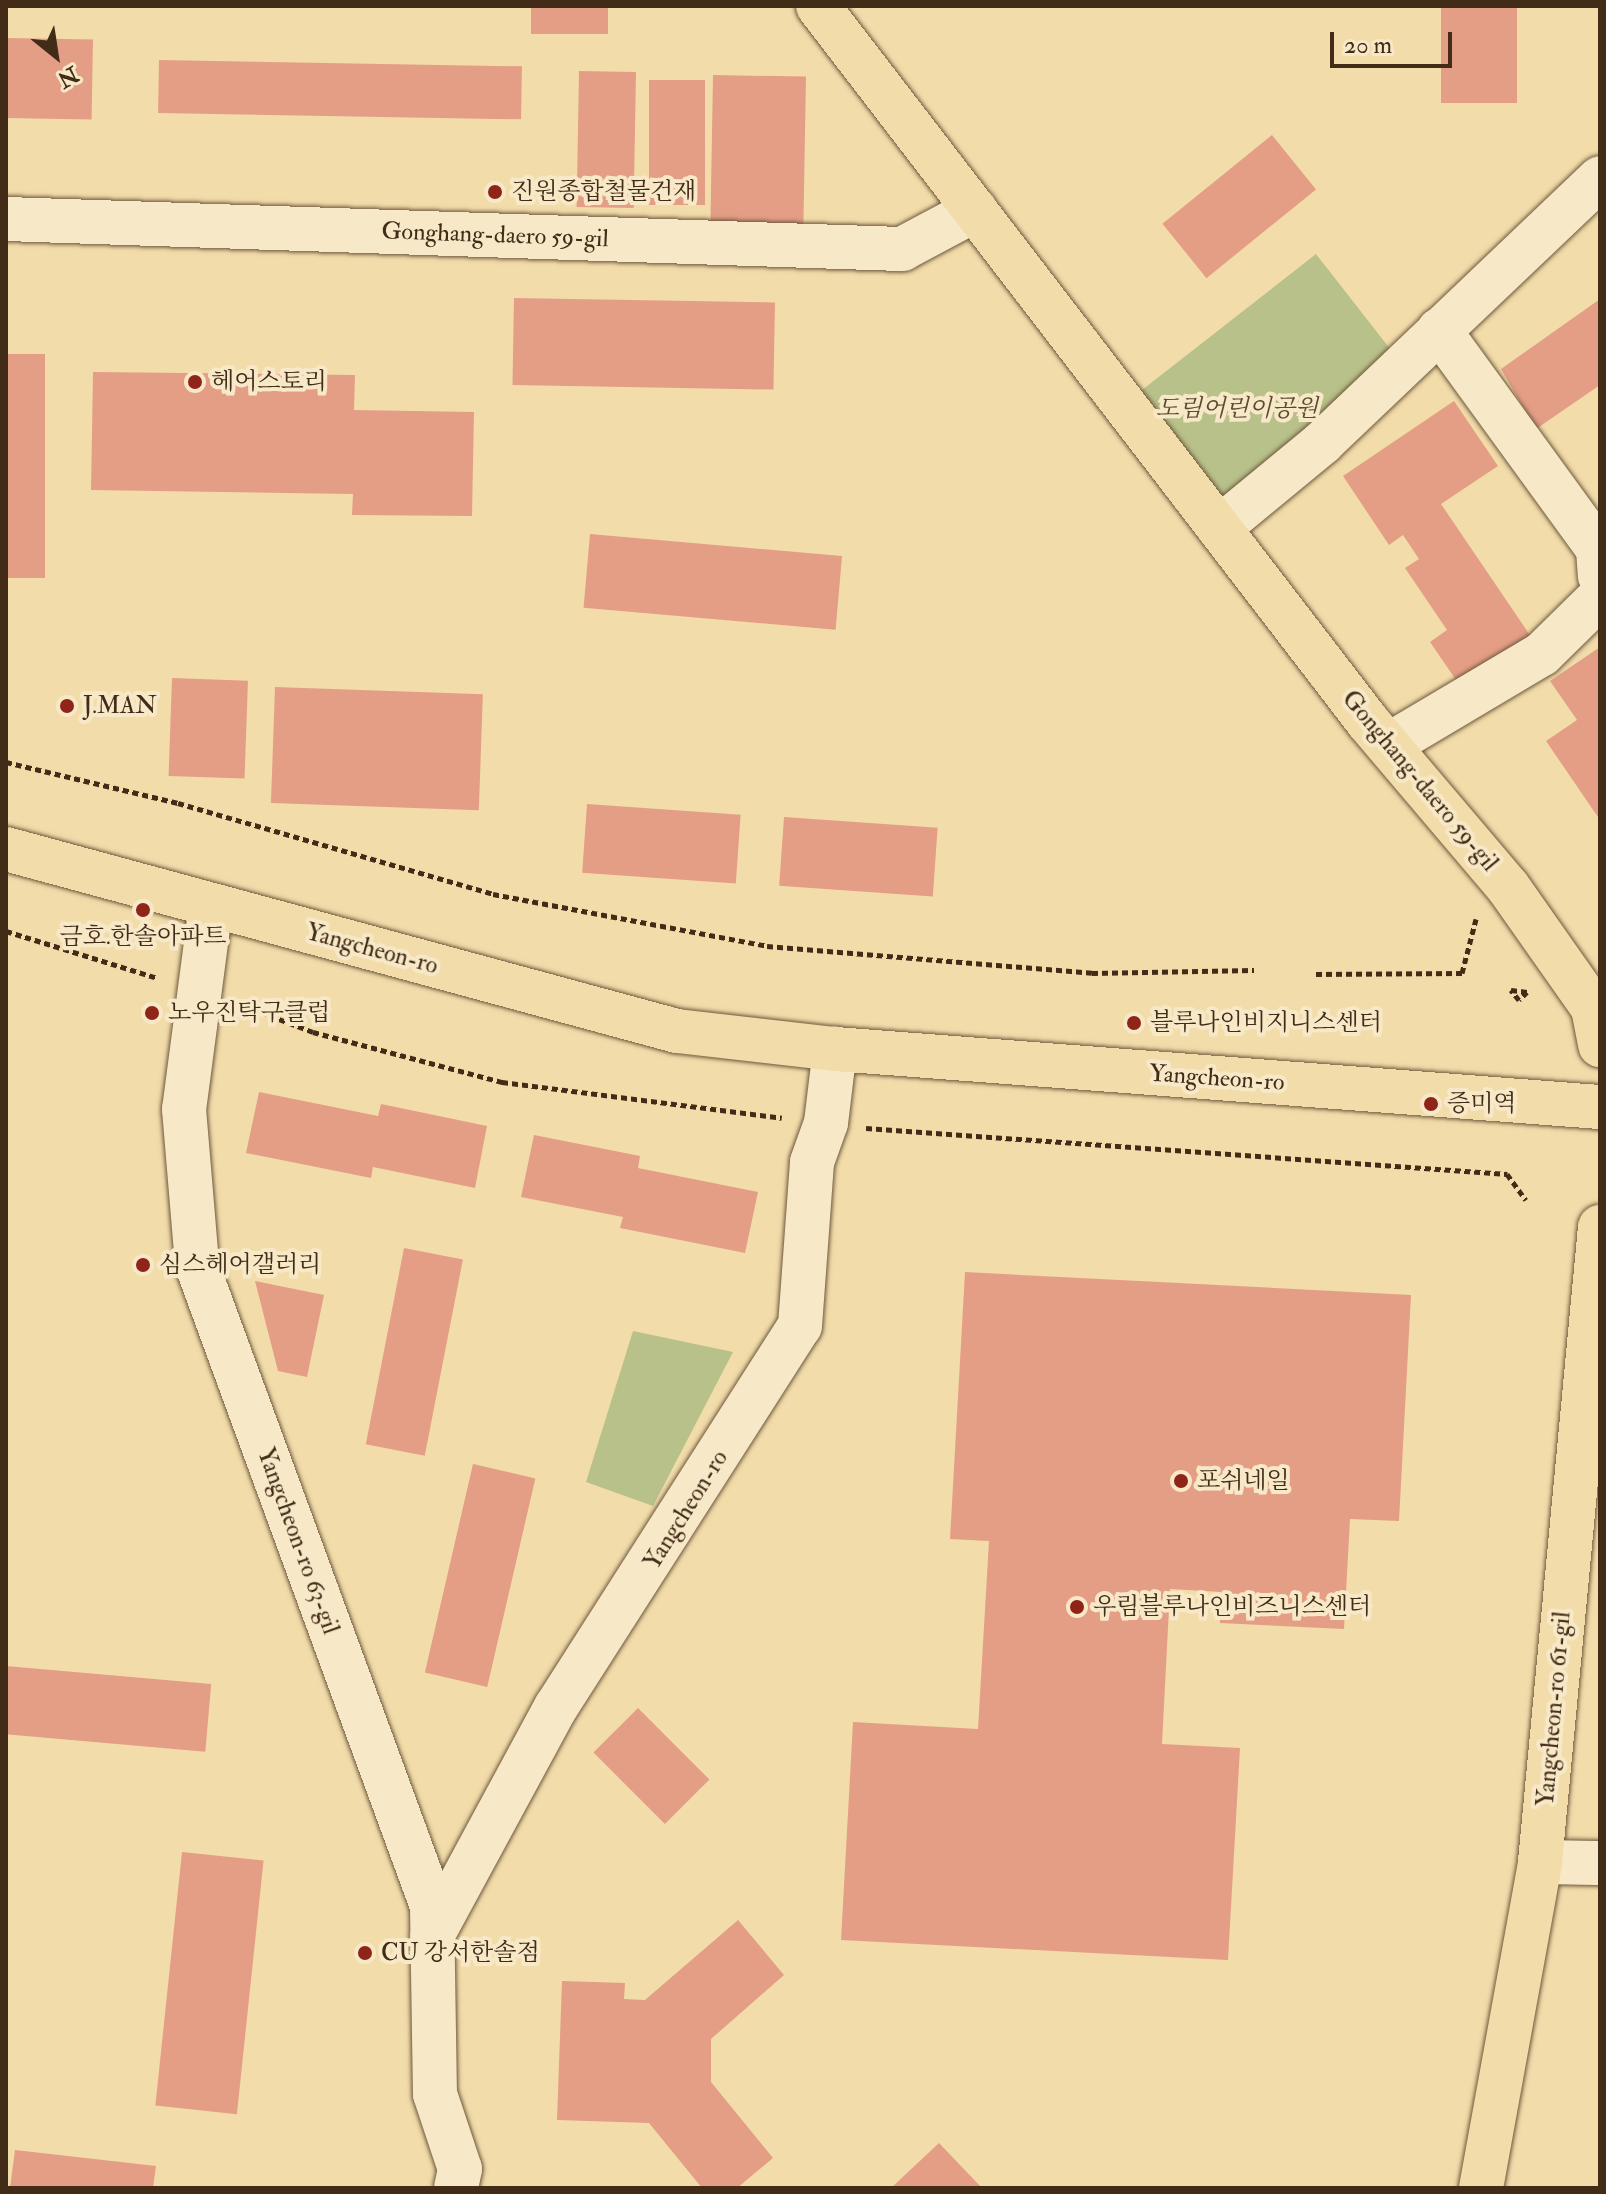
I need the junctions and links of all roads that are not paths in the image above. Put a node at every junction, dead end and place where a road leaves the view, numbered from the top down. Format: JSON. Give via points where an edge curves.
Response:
{"nodes":[{"id":1,"x":818,"y":6,"type":"edge"},
{"id":2,"x":1600,"y":178,"type":"edge"},
{"id":3,"x":975,"y":210,"type":"junction"},
{"id":4,"x":6,"y":219,"type":"edge"},
{"id":5,"x":1439,"y":330,"type":"junction"},
{"id":6,"x":1219,"y":528,"type":"junction"},
{"id":7,"x":1600,"y":576,"type":"edge"},
{"id":8,"x":1600,"y":597,"type":"edge"},
{"id":9,"x":1392,"y":743,"type":"junction"},
{"id":10,"x":6,"y":849,"type":"edge"},
{"id":11,"x":211,"y":905,"type":"junction"},
{"id":12,"x":1600,"y":1045,"type":"edge"},
{"id":13,"x":835,"y":1049,"type":"junction"},
{"id":14,"x":1600,"y":1107,"type":"edge"},
{"id":15,"x":1600,"y":1227,"type":"edge"},
{"id":16,"x":1540,"y":1862,"type":"junction"},
{"id":17,"x":1600,"y":1863,"type":"edge"},
{"id":18,"x":432,"y":1936,"type":"junction"},
{"id":19,"x":464,"y":2182,"type":"edge"},
{"id":20,"x":1481,"y":2188,"type":"edge"}],
"edges":[{"from":1,"to":3,"type":"main road","name":"Gonghang-daero 59-gil"},
{"from":2,"to":5,"type":"street"},
{"from":3,"to":4,"type":"street","name":"Gonghang-daero 59-gil","via":[[902,249]]},
{"from":3,"to":6,"type":"main road","name":"Gonghang-daero 59-gil"},
{"from":5,"to":6,"type":"street","via":[[1322,443]]},
{"from":5,"to":7,"type":"street","via":[[1598,549]]},
{"from":6,"to":9,"type":"main road","name":"Gonghang-daero 59-gil","via":[[1368,722]]},
{"from":8,"to":9,"type":"street","via":[[1542,654]]},
{"from":9,"to":12,"type":"main road","name":"Gonghang-daero 59-gil","via":[[1508,887],[1585,996]]},
{"from":10,"to":11,"type":"main road","name":"Yangcheon-ro"},
{"from":11,"to":13,"type":"main road","name":"Yangcheon-ro","via":[[677,1031]]},
{"from":11,"to":18,"type":"street","name":"Yangcheon-ro 63-gil","via":[[184,1109],[197,1265],[432,1906]]},
{"from":13,"to":14,"type":"main road","name":"Yangcheon-ro"},
{"from":13,"to":18,"type":"street","name":"Yangcheon-ro","via":[[826,1123],[812,1162],[800,1326],[556,1707]]},
{"from":15,"to":16,"type":"main road","name":"Yangcheon-ro 61-gil"},
{"from":16,"to":17,"type":"street"},
{"from":16,"to":20,"type":"main road","name":"Yangcheon-ro 61-gil"},
{"from":18,"to":19,"type":"street","name":"Yangcheon-ro 63-gil","via":[[435,2094]]}]}
